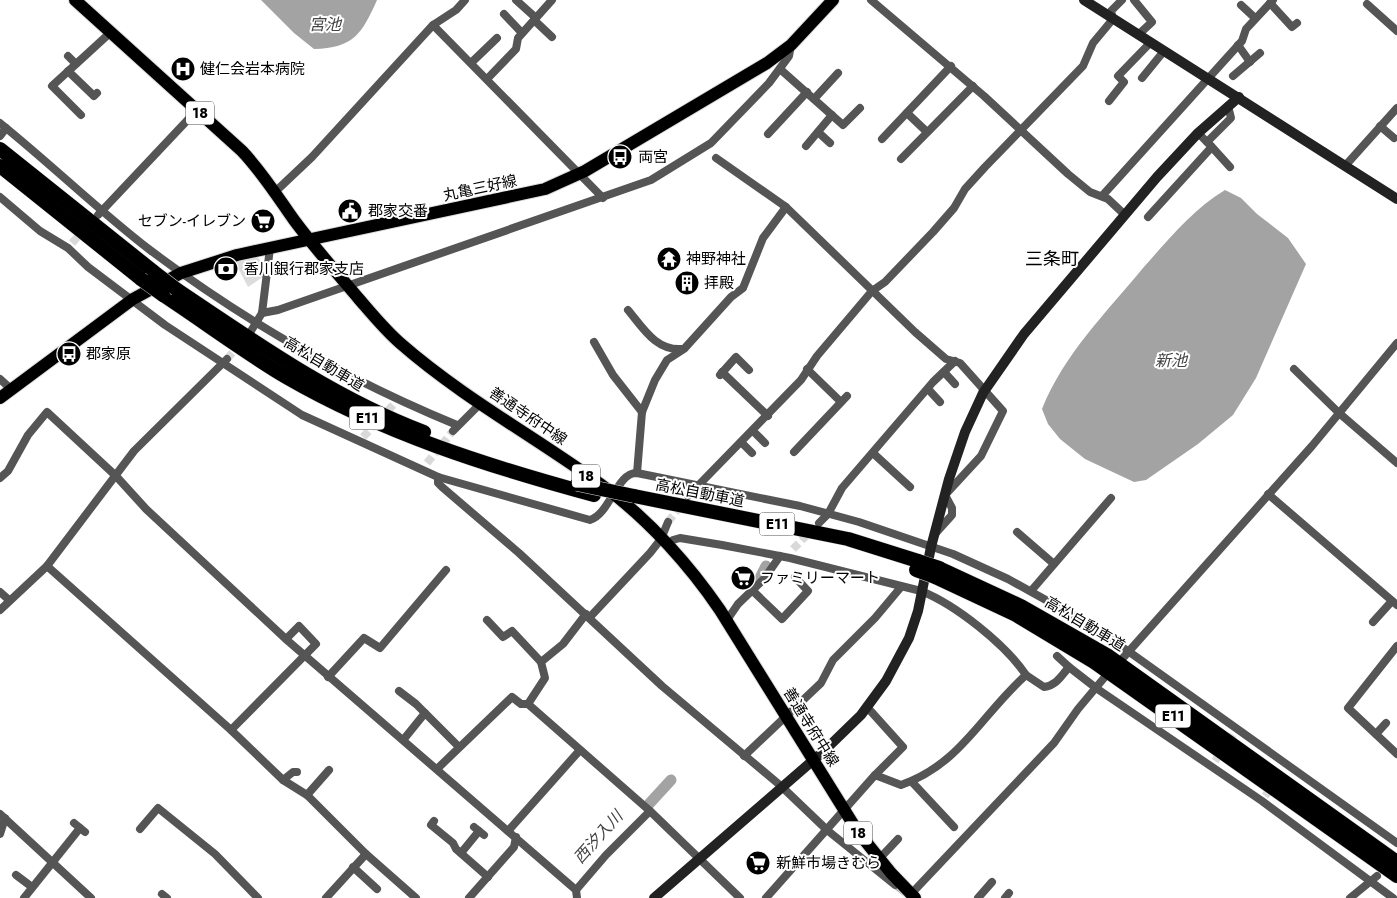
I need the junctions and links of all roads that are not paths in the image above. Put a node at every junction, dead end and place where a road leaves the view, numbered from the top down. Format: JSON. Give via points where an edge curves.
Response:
{"nodes":[{"id":1,"x":75,"y":0,"type":"edge"},
{"id":2,"x":465,"y":0,"type":"edge"},
{"id":3,"x":516,"y":0,"type":"edge"},
{"id":4,"x":833,"y":0,"type":"edge"},
{"id":5,"x":871,"y":0,"type":"edge"},
{"id":6,"x":1084,"y":0,"type":"edge"},
{"id":7,"x":1122,"y":0,"type":"edge"},
{"id":8,"x":1134,"y":0,"type":"edge"},
{"id":9,"x":549,"y":1,"type":"edge"},
{"id":10,"x":1272,"y":2,"type":"edge"},
{"id":11,"x":1240,"y":4,"type":"dead end"},
{"id":12,"x":1367,"y":4,"type":"dead end"},
{"id":13,"x":504,"y":14,"type":"dead end"},
{"id":14,"x":1255,"y":18,"type":"junction"},
{"id":15,"x":535,"y":19,"type":"junction"},
{"id":16,"x":1113,"y":19,"type":"junction"},
{"id":17,"x":1297,"y":23,"type":"dead end"},
{"id":18,"x":433,"y":25,"type":"junction"},
{"id":19,"x":1397,"y":31,"type":"edge"},
{"id":20,"x":111,"y":32,"type":"junction"},
{"id":21,"x":522,"y":33,"type":"junction"},
{"id":22,"x":1138,"y":34,"type":"junction"},
{"id":23,"x":552,"y":37,"type":"dead end"},
{"id":24,"x":497,"y":38,"type":"dead end"},
{"id":25,"x":1151,"y":42,"type":"junction"},
{"id":26,"x":792,"y":45,"type":"junction"},
{"id":27,"x":1238,"y":45,"type":"junction"},
{"id":28,"x":1164,"y":51,"type":"junction"},
{"id":29,"x":1260,"y":54,"type":"dead end"},
{"id":30,"x":68,"y":56,"type":"dead end"},
{"id":31,"x":472,"y":62,"type":"junction"},
{"id":32,"x":1250,"y":62,"type":"junction"},
{"id":33,"x":76,"y":64,"type":"junction"},
{"id":34,"x":951,"y":66,"type":"junction"},
{"id":35,"x":780,"y":69,"type":"junction"},
{"id":36,"x":68,"y":71,"type":"junction"},
{"id":37,"x":838,"y":73,"type":"dead end"},
{"id":38,"x":1233,"y":76,"type":"dead end"},
{"id":39,"x":488,"y":78,"type":"junction"},
{"id":40,"x":1142,"y":78,"type":"dead end"},
{"id":41,"x":1208,"y":78,"type":"junction"},
{"id":42,"x":973,"y":86,"type":"junction"},
{"id":43,"x":807,"y":92,"type":"junction"},
{"id":44,"x":98,"y":93,"type":"dead end"},
{"id":45,"x":1239,"y":97,"type":"junction"},
{"id":46,"x":814,"y":99,"type":"junction"},
{"id":47,"x":1109,"y":101,"type":"dead end"},
{"id":48,"x":1228,"y":106,"type":"junction"},
{"id":49,"x":860,"y":108,"type":"dead end"},
{"id":50,"x":1397,"y":108,"type":"edge"},
{"id":51,"x":197,"y":110,"type":"junction"},
{"id":52,"x":907,"y":113,"type":"junction"},
{"id":53,"x":81,"y":115,"type":"dead end"},
{"id":54,"x":832,"y":115,"type":"junction"},
{"id":55,"x":3,"y":126,"type":"edge"},
{"id":56,"x":1380,"y":126,"type":"junction"},
{"id":57,"x":1021,"y":129,"type":"junction"},
{"id":58,"x":818,"y":132,"type":"junction"},
{"id":59,"x":927,"y":132,"type":"junction"},
{"id":60,"x":1198,"y":132,"type":"junction"},
{"id":61,"x":768,"y":134,"type":"dead end"},
{"id":62,"x":0,"y":136,"type":"edge"},
{"id":63,"x":1394,"y":138,"type":"dead end"},
{"id":64,"x":882,"y":139,"type":"dead end"},
{"id":65,"x":830,"y":142,"type":"dead end"},
{"id":66,"x":1209,"y":144,"type":"junction"},
{"id":67,"x":806,"y":146,"type":"dead end"},
{"id":68,"x":0,"y":149,"type":"edge"},
{"id":69,"x":716,"y":158,"type":"dead end"},
{"id":70,"x":901,"y":159,"type":"dead end"},
{"id":71,"x":0,"y":166,"type":"edge"},
{"id":72,"x":1345,"y":166,"type":"junction"},
{"id":73,"x":1230,"y":167,"type":"dead end"},
{"id":74,"x":579,"y":174,"type":"junction"},
{"id":75,"x":276,"y":192,"type":"junction"},
{"id":76,"x":1102,"y":196,"type":"junction"},
{"id":77,"x":0,"y":197,"type":"edge"},
{"id":78,"x":602,"y":198,"type":"junction"},
{"id":79,"x":1397,"y":198,"type":"edge"},
{"id":80,"x":786,"y":207,"type":"junction"},
{"id":81,"x":99,"y":212,"type":"junction"},
{"id":82,"x":1125,"y":215,"type":"junction"},
{"id":83,"x":1148,"y":217,"type":"dead end"},
{"id":84,"x":310,"y":240,"type":"junction"},
{"id":85,"x":270,"y":248,"type":"junction"},
{"id":86,"x":181,"y":273,"type":"junction"},
{"id":87,"x":346,"y":287,"type":"junction"},
{"id":88,"x":872,"y":291,"type":"junction"},
{"id":89,"x":133,"y":299,"type":"junction"},
{"id":90,"x":628,"y":310,"type":"dead end"},
{"id":91,"x":262,"y":313,"type":"junction"},
{"id":92,"x":256,"y":324,"type":"junction"},
{"id":93,"x":251,"y":330,"type":"dead end"},
{"id":94,"x":594,"y":342,"type":"dead end"},
{"id":95,"x":1397,"y":343,"type":"edge"},
{"id":96,"x":684,"y":349,"type":"junction"},
{"id":97,"x":225,"y":361,"type":"junction"},
{"id":98,"x":954,"y":361,"type":"junction"},
{"id":99,"x":808,"y":369,"type":"junction"},
{"id":100,"x":1294,"y":369,"type":"dead end"},
{"id":101,"x":750,"y":370,"type":"dead end"},
{"id":102,"x":944,"y":372,"type":"junction"},
{"id":103,"x":0,"y":379,"type":"edge"},
{"id":104,"x":955,"y":384,"type":"dead end"},
{"id":105,"x":928,"y":389,"type":"junction"},
{"id":106,"x":12,"y":390,"type":"junction"},
{"id":107,"x":985,"y":391,"type":"junction"},
{"id":108,"x":0,"y":398,"type":"edge"},
{"id":109,"x":940,"y":402,"type":"dead end"},
{"id":110,"x":480,"y":404,"type":"junction"},
{"id":111,"x":642,"y":412,"type":"junction"},
{"id":112,"x":1339,"y":413,"type":"junction"},
{"id":113,"x":768,"y":416,"type":"junction"},
{"id":114,"x":753,"y":431,"type":"junction"},
{"id":115,"x":742,"y":443,"type":"junction"},
{"id":116,"x":765,"y":443,"type":"dead end"},
{"id":117,"x":794,"y":452,"type":"dead end"},
{"id":118,"x":752,"y":453,"type":"dead end"},
{"id":119,"x":874,"y":454,"type":"junction"},
{"id":120,"x":427,"y":462,"type":"tunnel mouth"},
{"id":121,"x":1397,"y":462,"type":"edge"},
{"id":122,"x":421,"y":470,"type":"junction"},
{"id":123,"x":637,"y":474,"type":"junction"},
{"id":124,"x":116,"y":476,"type":"junction"},
{"id":125,"x":438,"y":477,"type":"junction"},
{"id":126,"x":0,"y":478,"type":"edge"},
{"id":127,"x":696,"y":485,"type":"junction"},
{"id":128,"x":910,"y":487,"type":"dead end"},
{"id":129,"x":1268,"y":494,"type":"junction"},
{"id":130,"x":614,"y":495,"type":"junction"},
{"id":131,"x":945,"y":495,"type":"junction"},
{"id":132,"x":688,"y":496,"type":"tunnel mouth"},
{"id":133,"x":1111,"y":498,"type":"dead end"},
{"id":134,"x":639,"y":501,"type":"junction"},
{"id":135,"x":828,"y":514,"type":"junction"},
{"id":136,"x":668,"y":522,"type":"tunnel mouth"},
{"id":137,"x":819,"y":523,"type":"tunnel mouth"},
{"id":138,"x":1017,"y":532,"type":"dead end"},
{"id":139,"x":664,"y":542,"type":"junction"},
{"id":140,"x":931,"y":547,"type":"junction"},
{"id":141,"x":794,"y":549,"type":"tunnel mouth"},
{"id":142,"x":780,"y":556,"type":"junction"},
{"id":143,"x":790,"y":558,"type":"junction"},
{"id":144,"x":1054,"y":564,"type":"junction"},
{"id":145,"x":47,"y":566,"type":"junction"},
{"id":146,"x":446,"y":570,"type":"dead end"},
{"id":147,"x":937,"y":573,"type":"junction"},
{"id":148,"x":794,"y":577,"type":"dead end"},
{"id":149,"x":901,"y":587,"type":"junction"},
{"id":150,"x":753,"y":591,"type":"junction"},
{"id":151,"x":922,"y":591,"type":"junction"},
{"id":152,"x":1031,"y":591,"type":"junction"},
{"id":153,"x":0,"y":592,"type":"edge"},
{"id":154,"x":9,"y":600,"type":"junction"},
{"id":155,"x":1395,"y":603,"type":"edge"},
{"id":156,"x":0,"y":610,"type":"edge"},
{"id":157,"x":588,"y":615,"type":"junction"},
{"id":158,"x":487,"y":620,"type":"dead end"},
{"id":159,"x":727,"y":620,"type":"junction"},
{"id":160,"x":1373,"y":622,"type":"dead end"},
{"id":161,"x":286,"y":639,"type":"junction"},
{"id":162,"x":1397,"y":646,"type":"edge"},
{"id":163,"x":1128,"y":651,"type":"junction"},
{"id":164,"x":304,"y":655,"type":"junction"},
{"id":165,"x":1057,"y":656,"type":"dead end"},
{"id":166,"x":1122,"y":659,"type":"dead end"},
{"id":167,"x":541,"y":662,"type":"junction"},
{"id":168,"x":1069,"y":667,"type":"junction"},
{"id":169,"x":1026,"y":675,"type":"junction"},
{"id":170,"x":328,"y":677,"type":"junction"},
{"id":171,"x":1104,"y":678,"type":"dead end"},
{"id":172,"x":1096,"y":688,"type":"junction"},
{"id":173,"x":399,"y":691,"type":"dead end"},
{"id":174,"x":528,"y":704,"type":"junction"},
{"id":175,"x":867,"y":706,"type":"junction"},
{"id":176,"x":425,"y":713,"type":"junction"},
{"id":177,"x":1216,"y":713,"type":"junction"},
{"id":178,"x":786,"y":718,"type":"junction"},
{"id":179,"x":1211,"y":721,"type":"dead end"},
{"id":180,"x":1386,"y":723,"type":"dead end"},
{"id":181,"x":231,"y":730,"type":"junction"},
{"id":182,"x":1376,"y":734,"type":"junction"},
{"id":183,"x":404,"y":739,"type":"junction"},
{"id":184,"x":459,"y":746,"type":"junction"},
{"id":185,"x":580,"y":750,"type":"junction"},
{"id":186,"x":1397,"y":754,"type":"edge"},
{"id":187,"x":744,"y":756,"type":"junction"},
{"id":188,"x":812,"y":759,"type":"junction"},
{"id":189,"x":1290,"y":765,"type":"junction"},
{"id":190,"x":438,"y":768,"type":"junction"},
{"id":191,"x":329,"y":770,"type":"dead end"},
{"id":192,"x":297,"y":772,"type":"dead end"},
{"id":193,"x":1284,"y":773,"type":"tunnel mouth"},
{"id":194,"x":874,"y":775,"type":"junction"},
{"id":195,"x":283,"y":780,"type":"junction"},
{"id":196,"x":912,"y":782,"type":"junction"},
{"id":197,"x":781,"y":786,"type":"junction"},
{"id":198,"x":307,"y":795,"type":"junction"},
{"id":199,"x":844,"y":810,"type":"junction"},
{"id":200,"x":650,"y":811,"type":"junction"},
{"id":201,"x":2,"y":816,"type":"edge"},
{"id":202,"x":434,"y":821,"type":"dead end"},
{"id":203,"x":954,"y":827,"type":"dead end"},
{"id":204,"x":80,"y":828,"type":"dead end"},
{"id":205,"x":140,"y":829,"type":"dead end"},
{"id":206,"x":827,"y":830,"type":"junction"},
{"id":207,"x":479,"y":831,"type":"dead end"},
{"id":208,"x":508,"y":831,"type":"junction"},
{"id":209,"x":0,"y":834,"type":"edge"},
{"id":210,"x":516,"y":837,"type":"junction"},
{"id":211,"x":898,"y":839,"type":"dead end"},
{"id":212,"x":1396,"y":847,"type":"edge"},
{"id":213,"x":461,"y":853,"type":"junction"},
{"id":214,"x":366,"y":854,"type":"junction"},
{"id":215,"x":699,"y":858,"type":"junction"},
{"id":216,"x":879,"y":859,"type":"junction"},
{"id":217,"x":52,"y":861,"type":"junction"},
{"id":218,"x":353,"y":867,"type":"junction"},
{"id":219,"x":16,"y":875,"type":"dead end"},
{"id":220,"x":1397,"y":876,"type":"edge"},
{"id":221,"x":488,"y":877,"type":"junction"},
{"id":222,"x":1374,"y":879,"type":"junction"},
{"id":223,"x":992,"y":882,"type":"dead end"},
{"id":224,"x":32,"y":886,"type":"junction"},
{"id":225,"x":378,"y":889,"type":"dead end"},
{"id":226,"x":576,"y":894,"type":"edge"},
{"id":227,"x":913,"y":896,"type":"edge"},
{"id":228,"x":328,"y":897,"type":"edge"},
{"id":229,"x":24,"y":898,"type":"edge"},
{"id":230,"x":91,"y":898,"type":"edge"},
{"id":231,"x":258,"y":898,"type":"edge"},
{"id":232,"x":416,"y":898,"type":"edge"},
{"id":233,"x":469,"y":898,"type":"edge"},
{"id":234,"x":654,"y":898,"type":"edge"},
{"id":235,"x":740,"y":898,"type":"edge"},
{"id":236,"x":766,"y":898,"type":"edge"},
{"id":237,"x":978,"y":898,"type":"edge"},
{"id":238,"x":1350,"y":898,"type":"edge"},
{"id":239,"x":1393,"y":898,"type":"edge"}],
"edges":[{"from":1,"to":20,"type":"main road","name":"善通寺府中線","number":"18"},
{"from":2,"to":18,"type":"street"},
{"from":3,"to":15,"type":"street"},
{"from":4,"to":26,"type":"main road","name":"丸亀三好線"},
{"from":5,"to":34,"type":"street"},
{"from":6,"to":16,"type":"street"},
{"from":7,"to":16,"type":"street","via":[[1112,10]]},
{"from":8,"to":22,"type":"street","via":[[1152,22]]},
{"from":9,"to":15,"type":"street"},
{"from":10,"to":14,"type":"street"},
{"from":10,"to":17,"type":"street","via":[[1292,27]]},
{"from":11,"to":14,"type":"street"},
{"from":12,"to":19,"type":"street"},
{"from":13,"to":21,"type":"street"},
{"from":14,"to":27,"type":"street"},
{"from":15,"to":21,"type":"street"},
{"from":15,"to":23,"type":"street"},
{"from":16,"to":22,"type":"street"},
{"from":16,"to":57,"type":"street","via":[[1093,43],[1083,66]]},
{"from":18,"to":31,"type":"street"},
{"from":18,"to":75,"type":"street"},
{"from":20,"to":33,"type":"street"},
{"from":20,"to":51,"type":"main road","name":"善通寺府中線","number":"18"},
{"from":21,"to":39,"type":"street","via":[[516,49]]},
{"from":22,"to":25,"type":"street"},
{"from":24,"to":31,"type":"street"},
{"from":25,"to":28,"type":"street"},
{"from":25,"to":47,"type":"street","via":[[1118,76],[1124,82]]},
{"from":26,"to":35,"type":"street"},
{"from":26,"to":74,"type":"main road","name":"丸亀三好線"},
{"from":27,"to":32,"type":"street"},
{"from":27,"to":41,"type":"street"},
{"from":28,"to":40,"type":"street"},
{"from":28,"to":41,"type":"street"},
{"from":29,"to":32,"type":"street"},
{"from":30,"to":33,"type":"street"},
{"from":31,"to":39,"type":"street"},
{"from":32,"to":38,"type":"street"},
{"from":33,"to":36,"type":"street"},
{"from":34,"to":42,"type":"street"},
{"from":34,"to":52,"type":"street"},
{"from":35,"to":43,"type":"street"},
{"from":35,"to":78,"type":"street","via":[[740,115],[699,153],[651,180]]},
{"from":36,"to":44,"type":"street","via":[[94,96]]},
{"from":36,"to":53,"type":"street","via":[[52,86]]},
{"from":37,"to":46,"type":"street"},
{"from":39,"to":74,"type":"street"},
{"from":41,"to":45,"type":"street"},
{"from":41,"to":76,"type":"street"},
{"from":42,"to":57,"type":"street"},
{"from":42,"to":59,"type":"street"},
{"from":43,"to":46,"type":"street"},
{"from":43,"to":61,"type":"street","via":[[781,116]]},
{"from":45,"to":48,"type":"street"},
{"from":45,"to":72,"type":"street"},
{"from":46,"to":54,"type":"street"},
{"from":48,"to":60,"type":"street"},
{"from":48,"to":66,"type":"street","via":[[1231,118]]},
{"from":49,"to":54,"type":"street","via":[[843,125]]},
{"from":50,"to":56,"type":"street"},
{"from":51,"to":75,"type":"main road","name":"善通寺府中線","number":"18","via":[[242,151]]},
{"from":51,"to":81,"type":"street"},
{"from":52,"to":59,"type":"street"},
{"from":52,"to":64,"type":"street"},
{"from":54,"to":58,"type":"street"},
{"from":55,"to":62,"type":"street"},
{"from":55,"to":81,"type":"street"},
{"from":56,"to":63,"type":"street"},
{"from":56,"to":72,"type":"street"},
{"from":57,"to":76,"type":"street","via":[[1068,174],[1090,192]]},
{"from":57,"to":88,"type":"street","via":[[965,189],[939,226],[885,282]]},
{"from":58,"to":65,"type":"street"},
{"from":58,"to":67,"type":"street"},
{"from":59,"to":70,"type":"street","via":[[921,142]]},
{"from":60,"to":66,"type":"street"},
{"from":60,"to":82,"type":"street"},
{"from":66,"to":73,"type":"street"},
{"from":66,"to":83,"type":"street"},
{"from":68,"to":134,"type":"highway","name":"高松自動車道","number":"E11","bridge":true,"via":[[176,289],[354,402],[503,463]]},
{"from":69,"to":80,"type":"street"},
{"from":71,"to":134,"type":"highway","name":"高松自動車道","number":"E11","bridge":true,"via":[[141,279],[286,376],[393,430],[500,470],[594,495]]},
{"from":72,"to":79,"type":"street"},
{"from":74,"to":78,"type":"street"},
{"from":74,"to":84,"type":"main road","name":"丸亀三好線","via":[[529,193]]},
{"from":75,"to":84,"type":"main road","name":"善通寺府中線","number":"18"},
{"from":76,"to":82,"type":"street"},
{"from":77,"to":89,"type":"street","via":[[40,231],[70,246],[88,267]]},
{"from":78,"to":87,"type":"street"},
{"from":80,"to":88,"type":"street"},
{"from":80,"to":96,"type":"street","via":[[759,245],[743,288]]},
{"from":81,"to":86,"type":"street"},
{"from":82,"to":107,"type":"street","via":[[1024,334]]},
{"from":84,"to":85,"type":"main road","name":"丸亀三好線"},
{"from":84,"to":87,"type":"main road","name":"善通寺府中線","number":"18"},
{"from":85,"to":86,"type":"main road","name":"丸亀三好線"},
{"from":85,"to":91,"type":"street"},
{"from":86,"to":89,"type":"main road","name":"丸亀三好線"},
{"from":86,"to":92,"type":"street"},
{"from":87,"to":91,"type":"street"},
{"from":87,"to":110,"type":"main road","name":"善通寺府中線","number":"18","via":[[398,342]]},
{"from":88,"to":98,"type":"street","via":[[946,359]]},
{"from":88,"to":99,"type":"street"},
{"from":89,"to":97,"type":"street","via":[[165,325]]},
{"from":89,"to":106,"type":"main road","name":"丸亀三好線"},
{"from":90,"to":96,"type":"street","via":[[653,340],[672,350]]},
{"from":91,"to":92,"type":"street"},
{"from":92,"to":93,"type":"street"},
{"from":92,"to":110,"type":"street","via":[[395,402],[455,428]]},
{"from":94,"to":111,"type":"street","via":[[613,376]]},
{"from":95,"to":112,"type":"street"},
{"from":96,"to":111,"type":"street","via":[[667,360]]},
{"from":97,"to":122,"type":"street","via":[[302,415],[361,439]]},
{"from":97,"to":124,"type":"street","via":[[134,451]]},
{"from":98,"to":102,"type":"street"},
{"from":98,"to":107,"type":"street","via":[[960,363]]},
{"from":99,"to":113,"type":"street"},
{"from":99,"to":117,"type":"street","via":[[844,399]]},
{"from":100,"to":112,"type":"street"},
{"from":101,"to":113,"type":"street","via":[[736,357],[721,373]]},
{"from":102,"to":104,"type":"street"},
{"from":102,"to":105,"type":"street"},
{"from":103,"to":106,"type":"street"},
{"from":105,"to":109,"type":"street"},
{"from":105,"to":119,"type":"street"},
{"from":106,"to":108,"type":"main road","name":"丸亀三好線"},
{"from":107,"to":131,"type":"street","via":[[965,432]]},
{"from":107,"to":131,"type":"street","via":[[1004,411],[981,456]]},
{"from":110,"to":130,"type":"main road","name":"善通寺府中線","number":"18"},
{"from":111,"to":123,"type":"street"},
{"from":112,"to":121,"type":"street"},
{"from":112,"to":129,"type":"street"},
{"from":113,"to":114,"type":"street"},
{"from":114,"to":115,"type":"street"},
{"from":114,"to":116,"type":"street"},
{"from":115,"to":118,"type":"street"},
{"from":115,"to":127,"type":"street"},
{"from":119,"to":128,"type":"street"},
{"from":119,"to":135,"type":"street","via":[[842,488]]},
{"from":120,"to":122,"type":"street"},
{"from":122,"to":125,"type":"street"},
{"from":123,"to":127,"type":"street"},
{"from":123,"to":130,"type":"street","via":[[625,478]]},
{"from":124,"to":126,"type":"street","via":[[47,412]]},
{"from":124,"to":145,"type":"street"},
{"from":124,"to":161,"type":"street","via":[[146,509]]},
{"from":125,"to":130,"type":"street","via":[[590,520],[601,515]]},
{"from":125,"to":157,"type":"street","via":[[442,487]]},
{"from":127,"to":132,"type":"street"},
{"from":127,"to":135,"type":"street"},
{"from":129,"to":155,"type":"street"},
{"from":129,"to":163,"type":"street"},
{"from":130,"to":139,"type":"main road","name":"善通寺府中線","number":"18"},
{"from":131,"to":140,"type":"street"},
{"from":133,"to":144,"type":"street"},
{"from":134,"to":147,"type":"highway","name":"高松自動車道","number":"E11","bridge":true,"via":[[790,534]]},
{"from":135,"to":137,"type":"street"},
{"from":135,"to":140,"type":"street","via":[[888,530]]},
{"from":136,"to":139,"type":"street"},
{"from":138,"to":144,"type":"street"},
{"from":139,"to":142,"type":"street","via":[[680,538]]},
{"from":139,"to":157,"type":"street"},
{"from":139,"to":159,"type":"main road","name":"善通寺府中線","number":"18","via":[[705,588]]},
{"from":140,"to":151,"type":"street"},
{"from":140,"to":152,"type":"street"},
{"from":141,"to":143,"type":"street"},
{"from":142,"to":143,"type":"street"},
{"from":142,"to":150,"type":"street"},
{"from":143,"to":149,"type":"street"},
{"from":144,"to":152,"type":"street"},
{"from":145,"to":154,"type":"street"},
{"from":145,"to":181,"type":"street"},
{"from":146,"to":170,"type":"street","via":[[380,648],[364,638]]},
{"from":147,"to":212,"type":"highway","name":"高松自動車道","number":"E11","via":[[1021,606],[1107,655]]},
{"from":147,"to":220,"type":"highway","name":"高松自動車道","number":"E11","via":[[1094,662]]},
{"from":148,"to":150,"type":"street","via":[[808,591],[782,619]]},
{"from":149,"to":151,"type":"street"},
{"from":149,"to":178,"type":"street","via":[[833,660],[821,683]]},
{"from":150,"to":159,"type":"street"},
{"from":151,"to":169,"type":"street","via":[[935,596],[975,625]]},
{"from":151,"to":175,"type":"street","via":[[909,638],[886,681]]},
{"from":152,"to":163,"type":"street"},
{"from":153,"to":154,"type":"street"},
{"from":154,"to":156,"type":"street"},
{"from":155,"to":160,"type":"street"},
{"from":157,"to":167,"type":"street","via":[[563,644]]},
{"from":157,"to":187,"type":"street","via":[[662,686]]},
{"from":158,"to":167,"type":"street","via":[[503,637],[512,631]]},
{"from":159,"to":178,"type":"main road","name":"善通寺府中線","number":"18"},
{"from":161,"to":164,"type":"street"},
{"from":161,"to":164,"type":"street","via":[[299,626],[316,644]]},
{"from":162,"to":182,"type":"street","via":[[1348,708]]},
{"from":163,"to":166,"type":"street"},
{"from":163,"to":177,"type":"street"},
{"from":164,"to":170,"type":"street"},
{"from":164,"to":181,"type":"street"},
{"from":165,"to":168,"type":"street"},
{"from":167,"to":174,"type":"street","via":[[545,678]]},
{"from":168,"to":169,"type":"street","via":[[1053,685],[1044,687]]},
{"from":168,"to":172,"type":"street"},
{"from":169,"to":196,"type":"street","via":[[953,756]]},
{"from":170,"to":183,"type":"street"},
{"from":171,"to":172,"type":"street"},
{"from":172,"to":222,"type":"street","via":[[1213,763]]},
{"from":172,"to":227,"type":"street","via":[[1054,743]]},
{"from":173,"to":176,"type":"street"},
{"from":174,"to":184,"type":"street","via":[[521,704],[512,697]]},
{"from":174,"to":185,"type":"street"},
{"from":175,"to":188,"type":"street","via":[[851,725]]},
{"from":175,"to":194,"type":"street","via":[[903,747]]},
{"from":176,"to":183,"type":"street"},
{"from":176,"to":184,"type":"street"},
{"from":177,"to":179,"type":"street"},
{"from":177,"to":189,"type":"street"},
{"from":178,"to":187,"type":"street"},
{"from":178,"to":188,"type":"main road","name":"善通寺府中線","number":"18"},
{"from":180,"to":182,"type":"street"},
{"from":181,"to":195,"type":"street"},
{"from":182,"to":186,"type":"street"},
{"from":183,"to":190,"type":"street"},
{"from":184,"to":190,"type":"street"},
{"from":185,"to":200,"type":"street"},
{"from":185,"to":208,"type":"street"},
{"from":187,"to":197,"type":"street"},
{"from":188,"to":197,"type":"street"},
{"from":188,"to":199,"type":"main road","name":"善通寺府中線","number":"18"},
{"from":189,"to":193,"type":"street"},
{"from":189,"to":212,"type":"street"},
{"from":190,"to":208,"type":"street"},
{"from":191,"to":198,"type":"street"},
{"from":192,"to":195,"type":"street"},
{"from":194,"to":196,"type":"street","via":[[901,785]]},
{"from":194,"to":199,"type":"street"},
{"from":195,"to":198,"type":"street"},
{"from":196,"to":203,"type":"street"},
{"from":197,"to":206,"type":"street"},
{"from":197,"to":215,"type":"street"},
{"from":198,"to":214,"type":"street"},
{"from":199,"to":206,"type":"street"},
{"from":199,"to":216,"type":"main road","name":"善通寺府中線","number":"18"},
{"from":200,"to":215,"type":"street"},
{"from":200,"to":226,"type":"street","via":[[606,855]]},
{"from":201,"to":209,"type":"street"},
{"from":201,"to":217,"type":"street"},
{"from":202,"to":213,"type":"street","via":[[431,825]]},
{"from":204,"to":217,"type":"street"},
{"from":205,"to":231,"type":"street","via":[[158,808],[215,854]]},
{"from":206,"to":227,"type":"street","via":[[903,892]]},
{"from":206,"to":236,"type":"street"},
{"from":207,"to":213,"type":"street"},
{"from":208,"to":210,"type":"street"},
{"from":210,"to":221,"type":"street","via":[[514,847]]},
{"from":210,"to":226,"type":"street"},
{"from":211,"to":216,"type":"street"},
{"from":213,"to":221,"type":"street"},
{"from":214,"to":218,"type":"street"},
{"from":214,"to":232,"type":"street"},
{"from":215,"to":234,"type":"street"},
{"from":215,"to":235,"type":"street"},
{"from":216,"to":227,"type":"main road","name":"善通寺府中線","number":"18"},
{"from":217,"to":224,"type":"street"},
{"from":217,"to":230,"type":"street"},
{"from":218,"to":225,"type":"street"},
{"from":218,"to":228,"type":"street"},
{"from":219,"to":224,"type":"street"},
{"from":221,"to":233,"type":"street"},
{"from":222,"to":238,"type":"street"},
{"from":222,"to":239,"type":"street"},
{"from":223,"to":237,"type":"street"},
{"from":224,"to":229,"type":"street"}]}
